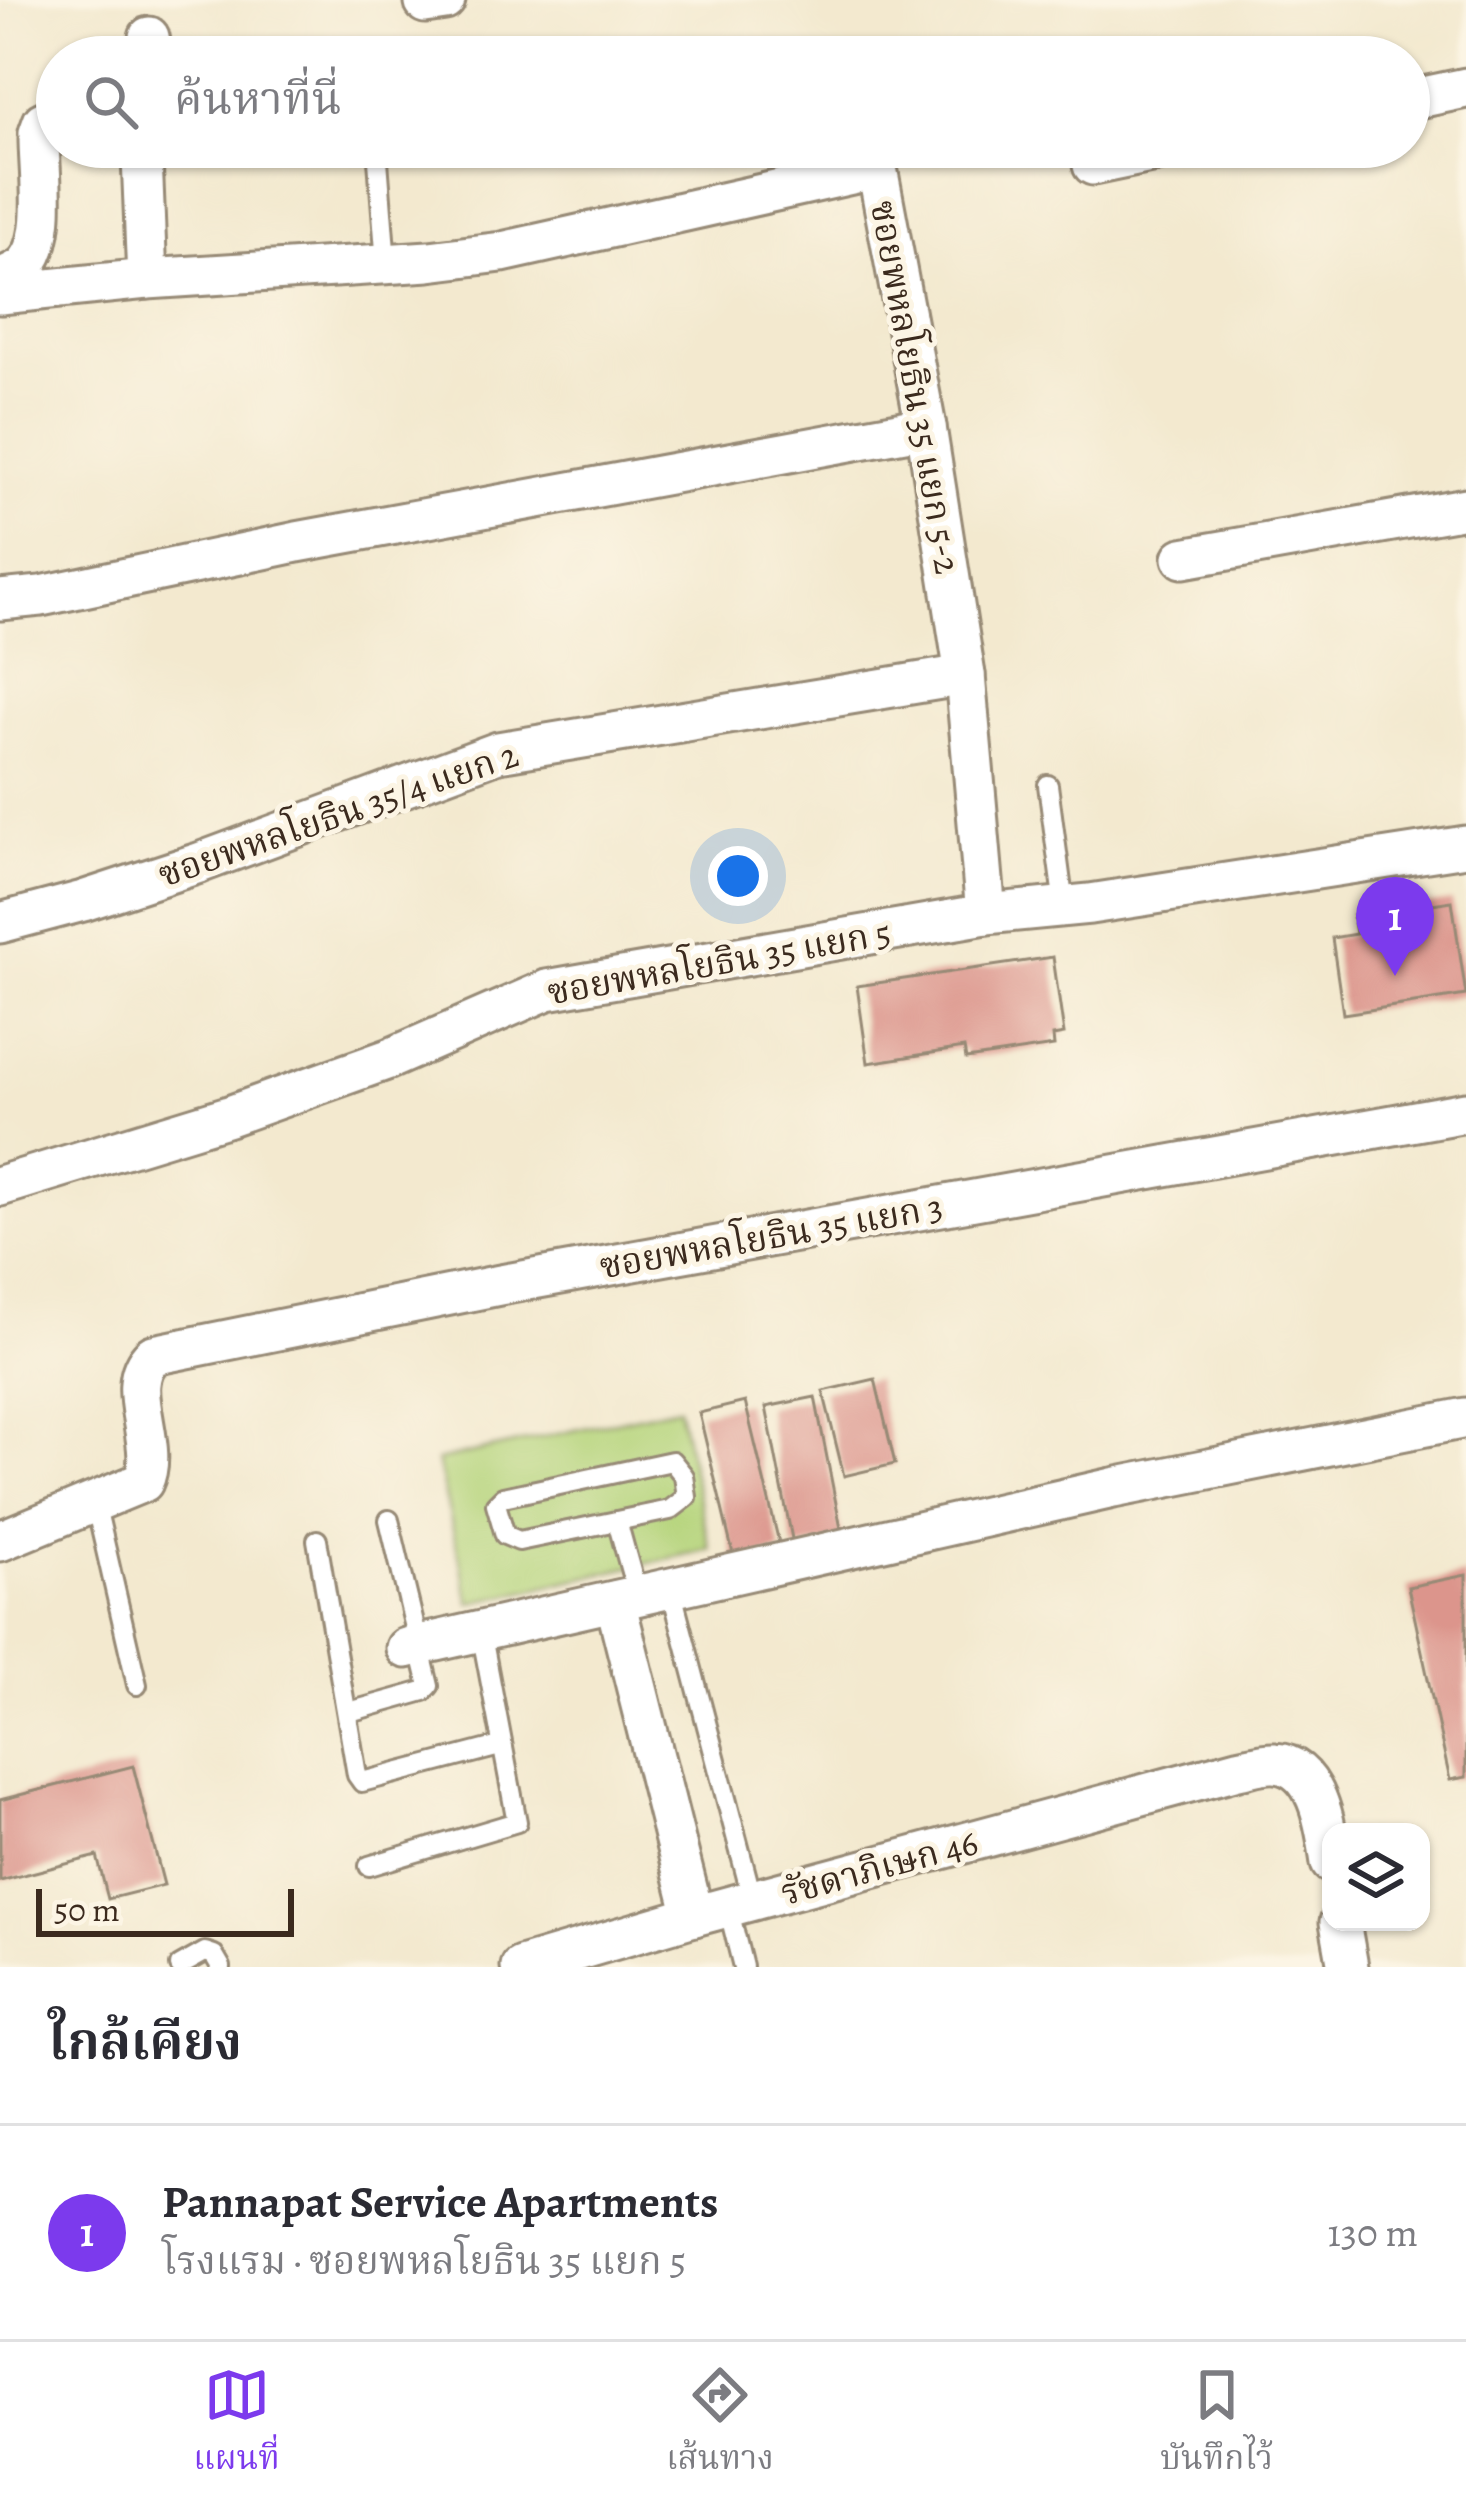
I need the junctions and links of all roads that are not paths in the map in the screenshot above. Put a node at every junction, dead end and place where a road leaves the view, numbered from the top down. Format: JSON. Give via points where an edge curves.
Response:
{"nodes":[{"id":1,"x":1466,"y":88,"type":"edge"},
{"id":2,"x":1430,"y":96,"type":"edge"},
{"id":3,"x":40,"y":168,"type":"edge"},
{"id":4,"x":142,"y":168,"type":"edge"},
{"id":5,"x":379,"y":168,"type":"edge"},
{"id":6,"x":386,"y":263,"type":"junction"},
{"id":7,"x":0,"y":279,"type":"edge"},
{"id":8,"x":147,"y":279,"type":"junction"},
{"id":9,"x":0,"y":294,"type":"edge"},
{"id":10,"x":926,"y":427,"type":"junction"},
{"id":11,"x":1466,"y":508,"type":"edge"},
{"id":12,"x":1183,"y":558,"type":"dead end"},
{"id":13,"x":0,"y":600,"type":"edge"},
{"id":14,"x":965,"y":675,"type":"junction"},
{"id":15,"x":1048,"y":785,"type":"dead end"},
{"id":16,"x":1466,"y":846,"type":"edge"},
{"id":17,"x":1064,"y":906,"type":"junction"},
{"id":18,"x":986,"y":914,"type":"junction"},
{"id":19,"x":0,"y":922,"type":"edge"},
{"id":20,"x":1466,"y":1112,"type":"edge"},
{"id":21,"x":0,"y":1186,"type":"edge"},
{"id":22,"x":1466,"y":1418,"type":"edge"},
{"id":23,"x":95,"y":1502,"type":"junction"},
{"id":24,"x":389,"y":1520,"type":"dead end"},
{"id":25,"x":617,"y":1521,"type":"junction"},
{"id":26,"x":317,"y":1540,"type":"dead end"},
{"id":27,"x":0,"y":1541,"type":"edge"},
{"id":28,"x":641,"y":1596,"type":"junction"},
{"id":29,"x":481,"y":1631,"type":"junction"},
{"id":30,"x":413,"y":1647,"type":"junction"},
{"id":31,"x":137,"y":1685,"type":"dead end"},
{"id":32,"x":349,"y":1712,"type":"junction"},
{"id":33,"x":500,"y":1746,"type":"junction"},
{"id":34,"x":1324,"y":1823,"type":"edge"},
{"id":35,"x":369,"y":1866,"type":"dead end"},
{"id":36,"x":725,"y":1908,"type":"junction"},
{"id":37,"x":1342,"y":1931,"type":"edge"},
{"id":38,"x":180,"y":1966,"type":"edge"},
{"id":39,"x":221,"y":1967,"type":"edge"},
{"id":40,"x":521,"y":1967,"type":"edge"},
{"id":41,"x":743,"y":1967,"type":"edge"},
{"id":42,"x":1348,"y":1967,"type":"edge"}],
"edges":[{"from":1,"to":2,"type":"street"},
{"from":3,"to":7,"type":"street","via":[[37,246],[24,266]]},
{"from":4,"to":8,"type":"street"},
{"from":5,"to":6,"type":"lane"},
{"from":6,"to":8,"type":"street","name":"ซอยพหลโยธิน 35 แยก 5-2"},
{"from":6,"to":10,"type":"street","name":"ซอยพหลโยธิน 35 แยก 5-2","via":[[502,252],[874,169]]},
{"from":8,"to":9,"type":"street","name":"ซอยพหลโยธิน 35 แยก 5-2"},
{"from":10,"to":13,"type":"street"},
{"from":10,"to":14,"type":"street","name":"ซอยพหลโยธิน 35 แยก 5-2"},
{"from":11,"to":12,"type":"street"},
{"from":14,"to":18,"type":"street","name":"ซอยพหลโยธิน 35 แยก 5-2"},
{"from":14,"to":19,"type":"street","name":"ซอยพหลโยธิน 35/4 แยก 2","via":[[499,752],[199,863]]},
{"from":15,"to":17,"type":"lane"},
{"from":16,"to":17,"type":"street","name":"ซอยพหลโยธิน 35 แยก 5"},
{"from":17,"to":18,"type":"street","name":"ซอยพหลโยธิน 35 แยก 5"},
{"from":18,"to":21,"type":"street","name":"ซอยพหลโยธิน 35 แยก 5","via":[[547,990],[369,1066]]},
{"from":20,"to":23,"type":"street","name":"ซอยพหลโยธิน 35 แยก 3","via":[[153,1355],[140,1375],[147,1472],[143,1482]]},
{"from":22,"to":28,"type":"street","via":[[1113,1488]]},
{"from":23,"to":27,"type":"street"},
{"from":23,"to":31,"type":"lane"},
{"from":24,"to":30,"type":"lane"},
{"from":25,"to":25,"type":"lane","via":[[511,1540],[496,1504],[679,1465],[687,1497],[681,1504]]},
{"from":25,"to":28,"type":"lane"},
{"from":26,"to":32,"type":"lane"},
{"from":28,"to":29,"type":"street"},
{"from":28,"to":36,"type":"street"},
{"from":28,"to":36,"type":"lane"},
{"from":29,"to":30,"type":"street"},
{"from":29,"to":33,"type":"lane"},
{"from":30,"to":32,"type":"lane","via":[[429,1686]]},
{"from":32,"to":33,"type":"lane","via":[[362,1782]]},
{"from":33,"to":35,"type":"lane","via":[[513,1826]]},
{"from":34,"to":36,"type":"street","name":"รัชดาภิเษก 46","via":[[1300,1771],[1276,1763]]},
{"from":36,"to":40,"type":"street","name":"รัชดาภิเษก 46"},
{"from":36,"to":41,"type":"lane"},
{"from":37,"to":42,"type":"street"},
{"from":38,"to":39,"type":"lane","via":[[205,1952]]}]}
